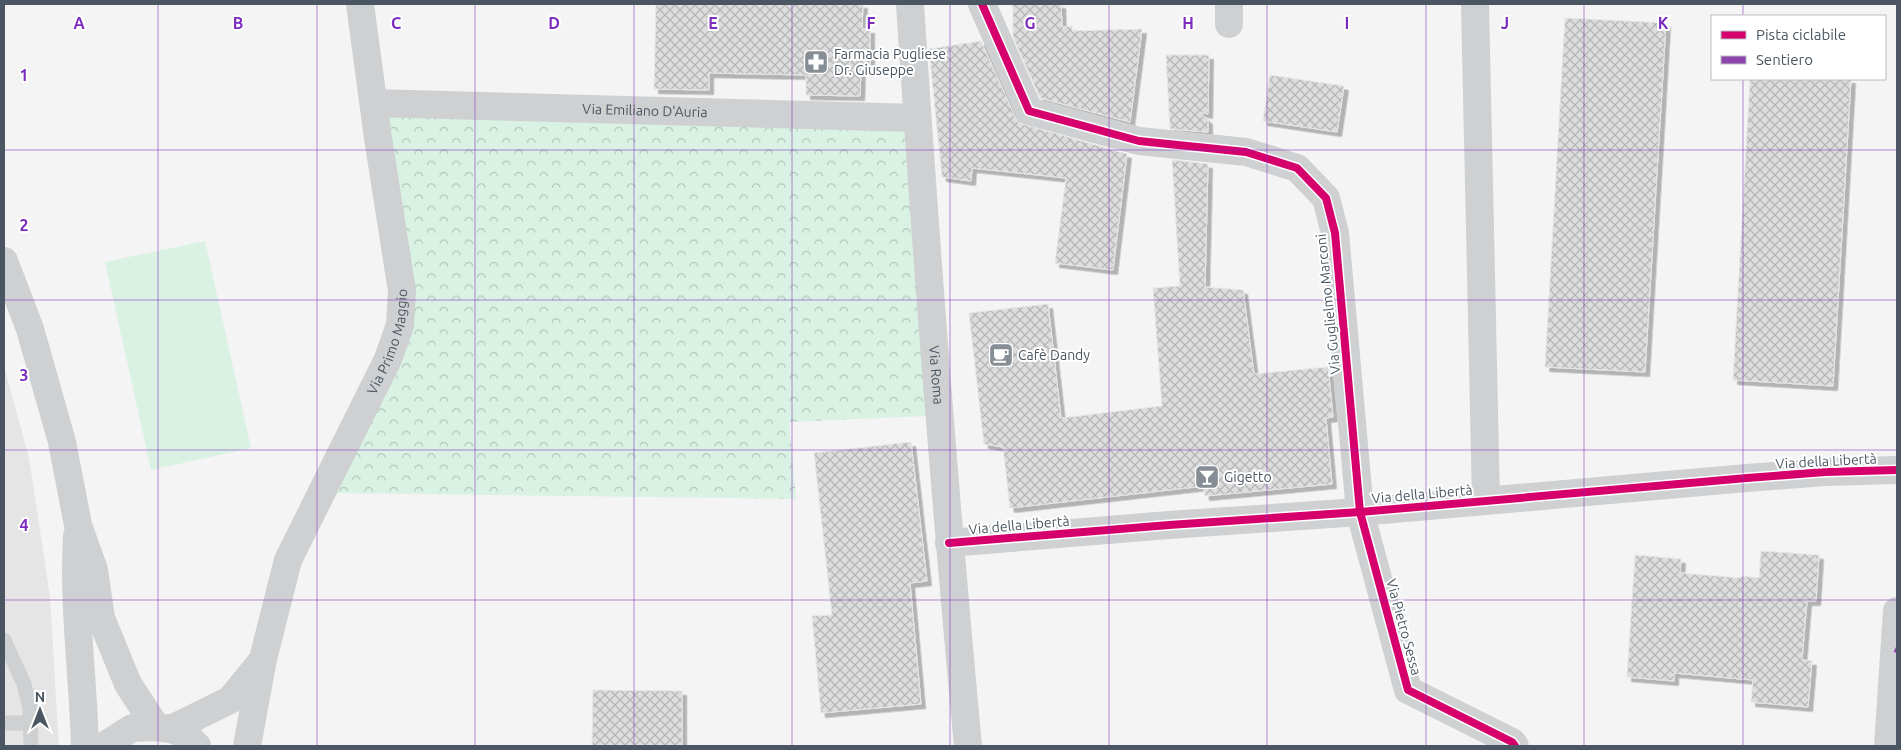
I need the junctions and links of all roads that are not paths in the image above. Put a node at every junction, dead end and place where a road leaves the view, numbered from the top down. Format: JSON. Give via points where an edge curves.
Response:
{"nodes":[{"id":1,"x":360,"y":4,"type":"edge"},
{"id":2,"x":910,"y":4,"type":"edge"},
{"id":3,"x":982,"y":4,"type":"edge"},
{"id":4,"x":1475,"y":4,"type":"edge"},
{"id":5,"x":374,"y":103,"type":"junction"},
{"id":6,"x":917,"y":118,"type":"junction"},
{"id":7,"x":4,"y":261,"type":"edge"},
{"id":8,"x":1897,"y":470,"type":"edge"},
{"id":9,"x":1486,"y":500,"type":"junction"},
{"id":10,"x":1360,"y":512,"type":"junction"},
{"id":11,"x":78,"y":525,"type":"junction"},
{"id":12,"x":949,"y":543,"type":"junction"},
{"id":13,"x":1897,"y":611,"type":"edge"},
{"id":14,"x":4,"y":640,"type":"edge"},
{"id":15,"x":263,"y":659,"type":"junction"},
{"id":16,"x":30,"y":723,"type":"junction"},
{"id":17,"x":4,"y":724,"type":"edge"},
{"id":18,"x":164,"y":728,"type":"junction"},
{"id":19,"x":1513,"y":744,"type":"edge"},
{"id":20,"x":31,"y":746,"type":"edge"},
{"id":21,"x":85,"y":746,"type":"edge"},
{"id":22,"x":104,"y":746,"type":"edge"},
{"id":23,"x":197,"y":746,"type":"edge"},
{"id":24,"x":247,"y":746,"type":"edge"},
{"id":25,"x":968,"y":746,"type":"edge"},
{"id":26,"x":1888,"y":746,"type":"edge"}],
"edges":[{"from":1,"to":5,"type":"street","name":"Via Primo Maggio"},
{"from":2,"to":6,"type":"street","name":"Via Roma"},
{"from":3,"to":10,"type":"street","name":"Via Guglielmo Marconi","via":[[1029,111],[1139,141],[1246,152],[1297,168],[1326,198],[1335,234]]},
{"from":4,"to":9,"type":"street"},
{"from":5,"to":6,"type":"street","name":"Via Emiliano D'Auria"},
{"from":5,"to":15,"type":"street","name":"Via Primo Maggio","via":[[402,291],[400,325],[388,359],[288,560]]},
{"from":6,"to":12,"type":"street","name":"Via Roma"},
{"from":7,"to":11,"type":"street","via":[[30,329],[62,442]]},
{"from":8,"to":9,"type":"street","name":"Via della Libertà","via":[[1805,474]]},
{"from":9,"to":10,"type":"street","name":"Via della Libertà"},
{"from":10,"to":12,"type":"street","name":"Via della Libertà"},
{"from":10,"to":19,"type":"street","name":"Via Pietro Sessa","via":[[1408,690]]},
{"from":11,"to":18,"type":"street","via":[[94,570],[101,618],[128,684]]},
{"from":11,"to":21,"type":"street","via":[[75,576]]},
{"from":12,"to":25,"type":"street","name":"Via Roma"},
{"from":13,"to":26,"type":"street"},
{"from":14,"to":16,"type":"lane","via":[[24,684]]},
{"from":15,"to":18,"type":"street","via":[[230,700]]},
{"from":15,"to":24,"type":"street","name":"Via Primo Maggio"},
{"from":16,"to":17,"type":"lane"},
{"from":16,"to":20,"type":"lane"},
{"from":18,"to":22,"type":"street","via":[[132,728]]},
{"from":18,"to":23,"type":"street","via":[[185,734]]}]}
